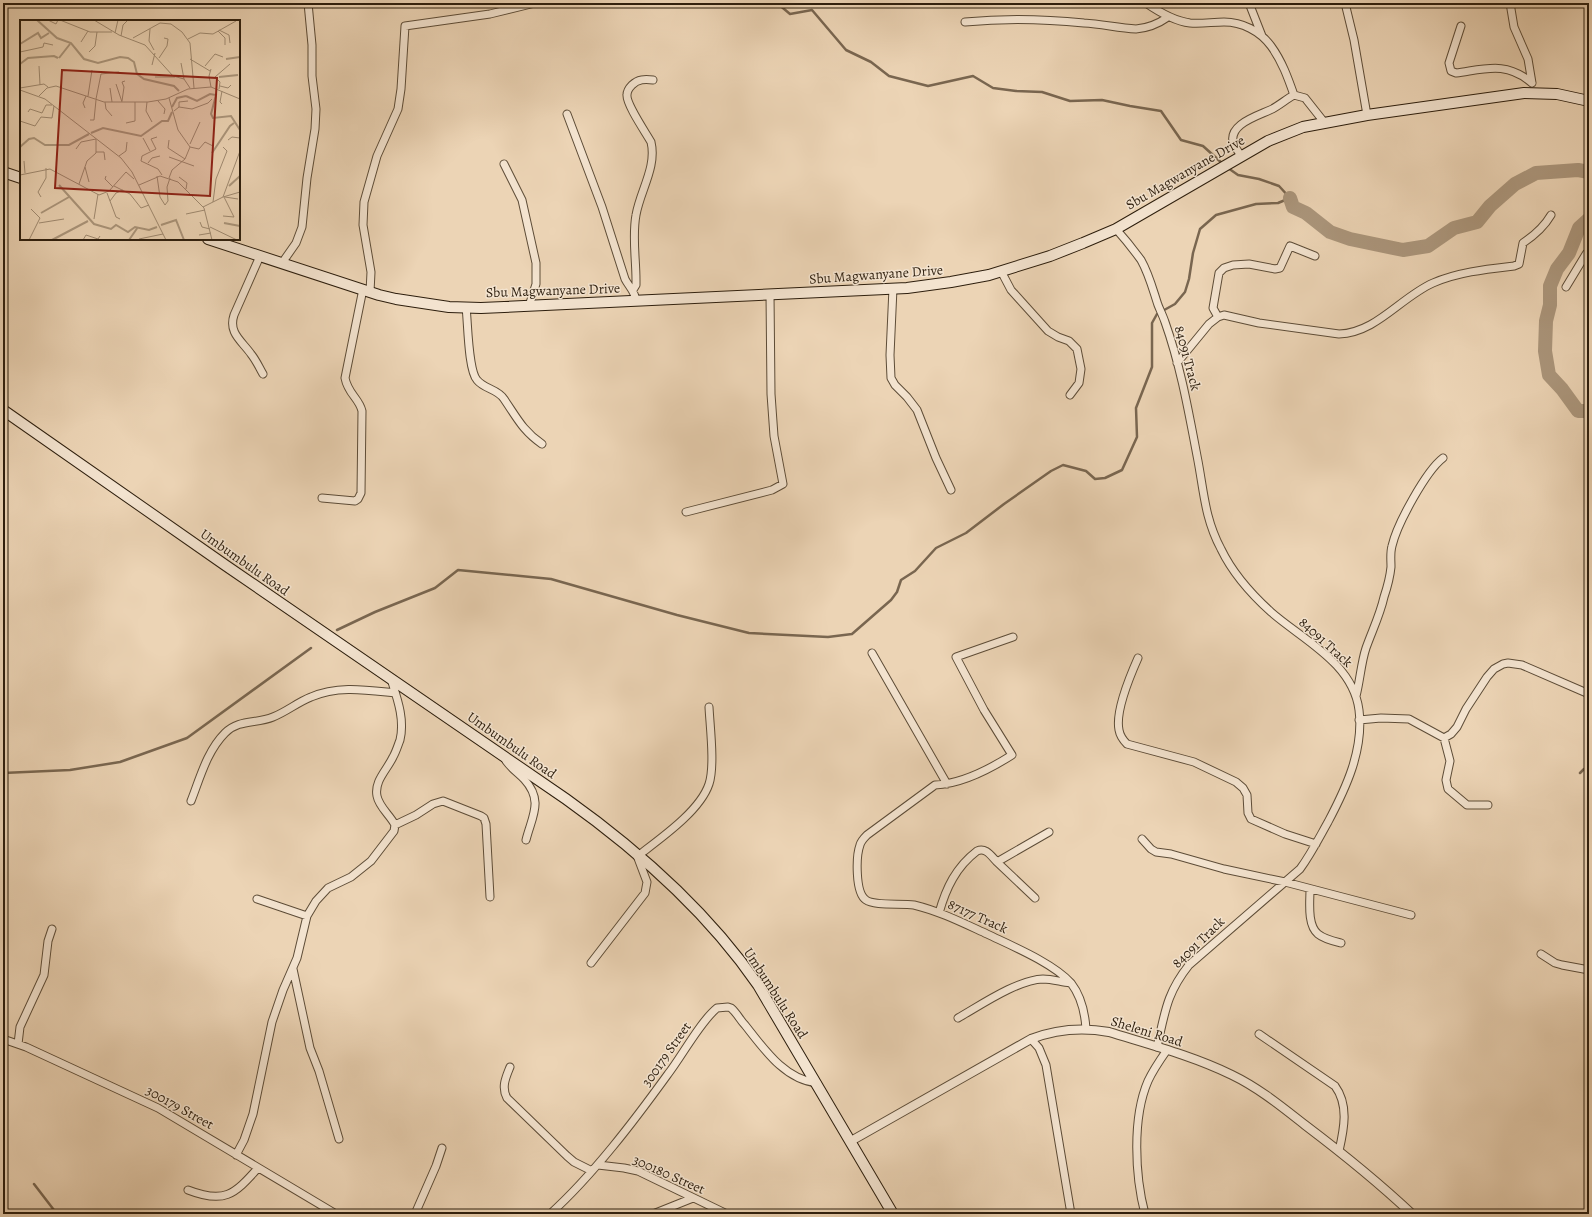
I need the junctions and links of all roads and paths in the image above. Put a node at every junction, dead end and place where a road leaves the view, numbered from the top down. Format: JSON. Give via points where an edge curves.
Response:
{"nodes":[{"id":1,"x":308,"y":3,"type":"edge"},
{"id":2,"x":535,"y":3,"type":"edge"},
{"id":3,"x":1146,"y":3,"type":"edge"},
{"id":4,"x":1249,"y":3,"type":"edge"},
{"id":5,"x":1345,"y":3,"type":"edge"},
{"id":6,"x":1510,"y":3,"type":"edge"},
{"id":7,"x":1584,"y":3,"type":"edge"},
{"id":8,"x":1589,"y":6,"type":"edge"},
{"id":9,"x":1168,"y":17,"type":"junction"},
{"id":10,"x":965,"y":22,"type":"dead end"},
{"id":11,"x":1461,"y":26,"type":"dead end"},
{"id":12,"x":1262,"y":36,"type":"junction"},
{"id":13,"x":653,"y":80,"type":"dead end"},
{"id":14,"x":1534,"y":88,"type":"junction"},
{"id":15,"x":1294,"y":95,"type":"junction"},
{"id":16,"x":1589,"y":101,"type":"edge"},
{"id":17,"x":567,"y":114,"type":"dead end"},
{"id":18,"x":1367,"y":115,"type":"junction"},
{"id":19,"x":1324,"y":122,"type":"junction"},
{"id":20,"x":1238,"y":157,"type":"junction"},
{"id":21,"x":504,"y":164,"type":"dead end"},
{"id":22,"x":3,"y":172,"type":"edge"},
{"id":23,"x":20,"y":178,"type":"edge"},
{"id":24,"x":1551,"y":215,"type":"dead end"},
{"id":25,"x":1116,"y":229,"type":"junction"},
{"id":26,"x":211,"y":240,"type":"edge"},
{"id":27,"x":1589,"y":251,"type":"edge"},
{"id":28,"x":260,"y":256,"type":"junction"},
{"id":29,"x":1315,"y":256,"type":"dead end"},
{"id":30,"x":282,"y":263,"type":"junction"},
{"id":31,"x":1001,"y":271,"type":"junction"},
{"id":32,"x":1566,"y":287,"type":"dead end"},
{"id":33,"x":893,"y":288,"type":"junction"},
{"id":34,"x":367,"y":290,"type":"junction"},
{"id":35,"x":633,"y":290,"type":"junction"},
{"id":36,"x":770,"y":294,"type":"junction"},
{"id":37,"x":636,"y":301,"type":"junction"},
{"id":38,"x":529,"y":306,"type":"junction"},
{"id":39,"x":466,"y":307,"type":"junction"},
{"id":40,"x":1218,"y":317,"type":"junction"},
{"id":41,"x":1177,"y":363,"type":"junction"},
{"id":42,"x":263,"y":374,"type":"dead end"},
{"id":43,"x":1070,"y":395,"type":"dead end"},
{"id":44,"x":3,"y":410,"type":"edge"},
{"id":45,"x":542,"y":444,"type":"dead end"},
{"id":46,"x":1443,"y":458,"type":"dead end"},
{"id":47,"x":951,"y":490,"type":"dead end"},
{"id":48,"x":322,"y":498,"type":"dead end"},
{"id":49,"x":686,"y":512,"type":"dead end"},
{"id":50,"x":1013,"y":637,"type":"dead end"},
{"id":51,"x":872,"y":653,"type":"dead end"},
{"id":52,"x":1138,"y":658,"type":"dead end"},
{"id":53,"x":391,"y":679,"type":"junction"},
{"id":54,"x":395,"y":693,"type":"junction"},
{"id":55,"x":1589,"y":694,"type":"edge"},
{"id":56,"x":1356,"y":696,"type":"junction"},
{"id":57,"x":709,"y":707,"type":"dead end"},
{"id":58,"x":1359,"y":720,"type":"junction"},
{"id":59,"x":1444,"y":738,"type":"junction"},
{"id":60,"x":502,"y":754,"type":"junction"},
{"id":61,"x":947,"y":784,"type":"junction"},
{"id":62,"x":191,"y":801,"type":"dead end"},
{"id":63,"x":1488,"y":806,"type":"dead end"},
{"id":64,"x":395,"y":825,"type":"junction"},
{"id":65,"x":1050,"y":832,"type":"dead end"},
{"id":66,"x":1142,"y":839,"type":"dead end"},
{"id":67,"x":526,"y":840,"type":"dead end"},
{"id":68,"x":1316,"y":844,"type":"junction"},
{"id":69,"x":637,"y":853,"type":"junction"},
{"id":70,"x":998,"y":862,"type":"junction"},
{"id":71,"x":1285,"y":882,"type":"junction"},
{"id":72,"x":1310,"y":889,"type":"junction"},
{"id":73,"x":490,"y":897,"type":"dead end"},
{"id":74,"x":1035,"y":898,"type":"dead end"},
{"id":75,"x":257,"y":899,"type":"dead end"},
{"id":76,"x":939,"y":913,"type":"junction"},
{"id":77,"x":1411,"y":914,"type":"dead end"},
{"id":78,"x":307,"y":916,"type":"junction"},
{"id":79,"x":52,"y":929,"type":"dead end"},
{"id":80,"x":1341,"y":943,"type":"dead end"},
{"id":81,"x":1541,"y":954,"type":"dead end"},
{"id":82,"x":591,"y":963,"type":"dead end"},
{"id":83,"x":293,"y":969,"type":"junction"},
{"id":84,"x":1589,"y":970,"type":"edge"},
{"id":85,"x":1070,"y":983,"type":"junction"},
{"id":86,"x":958,"y":1018,"type":"dead end"},
{"id":87,"x":1086,"y":1029,"type":"junction"},
{"id":88,"x":1259,"y":1034,"type":"dead end"},
{"id":89,"x":3,"y":1039,"type":"edge"},
{"id":90,"x":1030,"y":1039,"type":"junction"},
{"id":91,"x":18,"y":1044,"type":"junction"},
{"id":92,"x":1157,"y":1047,"type":"junction"},
{"id":93,"x":1167,"y":1050,"type":"junction"},
{"id":94,"x":510,"y":1067,"type":"dead end"},
{"id":95,"x":817,"y":1083,"type":"junction"},
{"id":96,"x":338,"y":1139,"type":"dead end"},
{"id":97,"x":851,"y":1141,"type":"junction"},
{"id":98,"x":442,"y":1148,"type":"dead end"},
{"id":99,"x":1339,"y":1151,"type":"junction"},
{"id":100,"x":236,"y":1155,"type":"junction"},
{"id":101,"x":598,"y":1165,"type":"junction"},
{"id":102,"x":258,"y":1168,"type":"junction"},
{"id":103,"x":592,"y":1171,"type":"junction"},
{"id":104,"x":188,"y":1190,"type":"dead end"},
{"id":105,"x":693,"y":1198,"type":"junction"},
{"id":106,"x":336,"y":1214,"type":"edge"},
{"id":107,"x":415,"y":1214,"type":"edge"},
{"id":108,"x":550,"y":1214,"type":"edge"},
{"id":109,"x":653,"y":1214,"type":"edge"},
{"id":110,"x":727,"y":1214,"type":"edge"},
{"id":111,"x":893,"y":1214,"type":"edge"},
{"id":112,"x":1071,"y":1214,"type":"edge"},
{"id":113,"x":1145,"y":1214,"type":"edge"},
{"id":114,"x":1412,"y":1214,"type":"edge"}],
"edges":[{"from":1,"to":30,"type":"street","via":[[316,129],[302,227],[298,239]]},
{"from":2,"to":34,"type":"street","via":[[490,14],[406,26],[398,109],[377,156],[364,202],[363,224],[371,272]]},
{"from":3,"to":9,"type":"street"},
{"from":4,"to":12,"type":"street"},
{"from":5,"to":18,"type":"street"},
{"from":6,"to":14,"type":"street","via":[[1514,27],[1528,60]]},
{"from":7,"to":8,"type":"street"},
{"from":9,"to":10,"type":"street","via":[[1157,24],[1136,29],[1036,20],[999,19]]},
{"from":9,"to":12,"type":"street","via":[[1190,23],[1232,22]]},
{"from":11,"to":14,"type":"street","via":[[1449,63],[1451,71],[1456,73],[1504,68],[1516,72]]},
{"from":12,"to":15,"type":"street","via":[[1278,56]]},
{"from":13,"to":35,"type":"street","via":[[644,79],[637,82],[631,86],[627,94],[630,106],[652,147],[649,172],[636,215],[636,285]]},
{"from":14,"to":16,"type":"main road","name":"Sbu Magwanyane Drive"},
{"from":14,"to":18,"type":"main road","name":"Sbu Magwanyane Drive"},
{"from":15,"to":19,"type":"street","via":[[1307,100]]},
{"from":15,"to":20,"type":"street","via":[[1237,128],[1233,138]]},
{"from":17,"to":35,"type":"street","via":[[602,207],[625,279]]},
{"from":18,"to":19,"type":"main road","name":"Sbu Magwanyane Drive"},
{"from":19,"to":20,"type":"main road","name":"Sbu Magwanyane Drive","via":[[1287,133]]},
{"from":20,"to":25,"type":"main road","name":"Sbu Magwanyane Drive"},
{"from":21,"to":38,"type":"street","via":[[522,200],[536,263],[536,284]]},
{"from":22,"to":23,"type":"main road"},
{"from":24,"to":40,"type":"street","via":[[1536,234],[1523,243],[1519,264],[1435,282],[1359,331],[1338,334],[1259,323],[1231,316]]},
{"from":25,"to":31,"type":"main road","name":"Sbu Magwanyane Drive","via":[[1050,256]]},
{"from":25,"to":41,"type":"street","name":"84091 Track","via":[[1141,261],[1149,278]]},
{"from":26,"to":28,"type":"main road","name":"Sbu Magwanyane Drive"},
{"from":27,"to":32,"type":"street"},
{"from":28,"to":30,"type":"main road","name":"Sbu Magwanyane Drive"},
{"from":28,"to":42,"type":"street","via":[[232,325],[235,335]]},
{"from":29,"to":40,"type":"street","via":[[1290,246],[1280,268],[1249,264],[1224,268],[1219,273],[1213,308]]},
{"from":30,"to":34,"type":"main road","name":"Sbu Magwanyane Drive"},
{"from":31,"to":33,"type":"main road","name":"Sbu Magwanyane Drive","via":[[951,282]]},
{"from":31,"to":43,"type":"street","via":[[1011,290],[1048,331],[1058,338],[1069,341],[1076,348],[1081,369],[1079,383]]},
{"from":33,"to":36,"type":"main road","name":"Sbu Magwanyane Drive"},
{"from":33,"to":47,"type":"street","via":[[891,378],[917,410]]},
{"from":34,"to":39,"type":"main road","name":"Sbu Magwanyane Drive","via":[[396,299]]},
{"from":34,"to":48,"type":"street","via":[[345,378],[349,391],[358,401],[362,411],[361,493],[355,501]]},
{"from":35,"to":37,"type":"street"},
{"from":36,"to":37,"type":"main road","name":"Sbu Magwanyane Drive"},
{"from":36,"to":49,"type":"street","via":[[774,436],[784,484],[768,492]]},
{"from":37,"to":38,"type":"main road","name":"Sbu Magwanyane Drive"},
{"from":38,"to":39,"type":"main road","name":"Sbu Magwanyane Drive"},
{"from":39,"to":45,"type":"street","via":[[473,375],[482,385],[501,395],[519,424]]},
{"from":40,"to":41,"type":"street","via":[[1209,324]]},
{"from":41,"to":56,"type":"street","name":"84091 Track","via":[[1193,433],[1208,519],[1226,560],[1237,577],[1258,600],[1321,651],[1341,671]]},
{"from":44,"to":53,"type":"main road","name":"Umbumbulu Road"},
{"from":46,"to":56,"type":"street","via":[[1415,495],[1394,539],[1386,591],[1366,649]]},
{"from":50,"to":61,"type":"street","via":[[956,657],[1012,756],[981,772]]},
{"from":51,"to":61,"type":"street"},
{"from":52,"to":68,"type":"street","via":[[1125,692],[1118,723],[1119,732],[1127,744],[1194,762],[1236,782],[1247,795],[1251,819]]},
{"from":53,"to":54,"type":"street"},
{"from":53,"to":60,"type":"main road","name":"Umbumbulu Road"},
{"from":54,"to":62,"type":"street","via":[[365,689],[324,692],[301,701],[273,717],[237,724],[224,734],[212,750]]},
{"from":54,"to":64,"type":"street","via":[[401,734],[393,757],[376,790],[380,804]]},
{"from":55,"to":59,"type":"street","via":[[1522,665],[1503,664],[1487,677],[1457,727]]},
{"from":56,"to":58,"type":"street","name":"84091 Track"},
{"from":57,"to":69,"type":"street","via":[[712,767],[709,784],[699,801],[668,834]]},
{"from":58,"to":59,"type":"street","via":[[1409,719]]},
{"from":58,"to":68,"type":"street","name":"84091 Track","via":[[1356,755],[1349,777]]},
{"from":59,"to":63,"type":"street","via":[[1450,761],[1446,780],[1448,789],[1467,805]]},
{"from":60,"to":67,"type":"street","via":[[534,794],[536,807]]},
{"from":60,"to":69,"type":"main road","name":"Umbumbulu Road","via":[[599,822]]},
{"from":61,"to":76,"type":"street","name":"87177 Track","via":[[935,785],[928,789],[866,834],[860,844],[857,867],[860,891],[863,898],[870,902],[913,905]]},
{"from":64,"to":73,"type":"street","via":[[443,801],[484,818]]},
{"from":64,"to":78,"type":"street","via":[[392,834],[371,861],[351,877],[328,888]]},
{"from":65,"to":70,"type":"street"},
{"from":66,"to":71,"type":"street","via":[[1156,852]]},
{"from":68,"to":71,"type":"street","name":"84091 Track","via":[[1300,869]]},
{"from":69,"to":82,"type":"street","via":[[647,882],[645,893]]},
{"from":69,"to":95,"type":"main road","name":"Umbumbulu Road","via":[[696,910],[744,964]]},
{"from":70,"to":74,"type":"street"},
{"from":70,"to":76,"type":"street","via":[[984,850],[974,853],[951,879]]},
{"from":71,"to":72,"type":"street"},
{"from":71,"to":92,"type":"street","name":"84091 Track","via":[[1196,958],[1179,977],[1169,998]]},
{"from":72,"to":77,"type":"street"},
{"from":72,"to":80,"type":"street","via":[[1313,928],[1319,935]]},
{"from":75,"to":78,"type":"street"},
{"from":76,"to":85,"type":"street","name":"87177 Track","via":[[1042,962]]},
{"from":78,"to":83,"type":"street"},
{"from":79,"to":91,"type":"street","via":[[44,975],[20,1026]]},
{"from":81,"to":84,"type":"street","via":[[1562,966]]},
{"from":83,"to":96,"type":"street","via":[[310,1048]]},
{"from":83,"to":100,"type":"street","via":[[272,1022],[253,1114]]},
{"from":85,"to":86,"type":"street","via":[[1033,981],[1013,988]]},
{"from":85,"to":87,"type":"street","name":"87177 Track","via":[[1084,1011]]},
{"from":87,"to":90,"type":"street","name":"Sheleni Road","via":[[1055,1032]]},
{"from":87,"to":92,"type":"street","name":"Sheleni Road","via":[[1109,1032]]},
{"from":88,"to":99,"type":"street","via":[[1339,1091],[1345,1117]]},
{"from":89,"to":91,"type":"street","name":"300179 Street"},
{"from":90,"to":97,"type":"street","name":"Sheleni Road"},
{"from":90,"to":112,"type":"street","via":[[1039,1048],[1046,1065]]},
{"from":91,"to":100,"type":"street","name":"300179 Street","via":[[158,1108]]},
{"from":92,"to":93,"type":"street","name":"Sheleni Road"},
{"from":93,"to":99,"type":"street","name":"Sheleni Road","via":[[1223,1071],[1256,1088]]},
{"from":93,"to":113,"type":"street","via":[[1148,1081],[1139,1118],[1137,1169]]},
{"from":94,"to":103,"type":"street","via":[[504,1089],[507,1098],[574,1162]]},
{"from":95,"to":97,"type":"main road","name":"Umbumbulu Road"},
{"from":95,"to":101,"type":"street","name":"300179 Street","via":[[803,1081],[783,1068],[731,1008],[717,1008]]},
{"from":97,"to":111,"type":"main road","name":"Umbumbulu Road"},
{"from":98,"to":107,"type":"street"},
{"from":99,"to":114,"type":"street","name":"Sheleni Road"},
{"from":100,"to":102,"type":"street","name":"300179 Street"},
{"from":101,"to":103,"type":"street","name":"300179 Street"},
{"from":101,"to":105,"type":"street","name":"300180 Street","via":[[638,1172]]},
{"from":102,"to":104,"type":"street","via":[[241,1187],[230,1194],[216,1197]]},
{"from":102,"to":106,"type":"street","name":"300179 Street"},
{"from":103,"to":108,"type":"street","name":"300179 Street"},
{"from":105,"to":109,"type":"street"},
{"from":105,"to":110,"type":"street","name":"300180 Street"}]}
